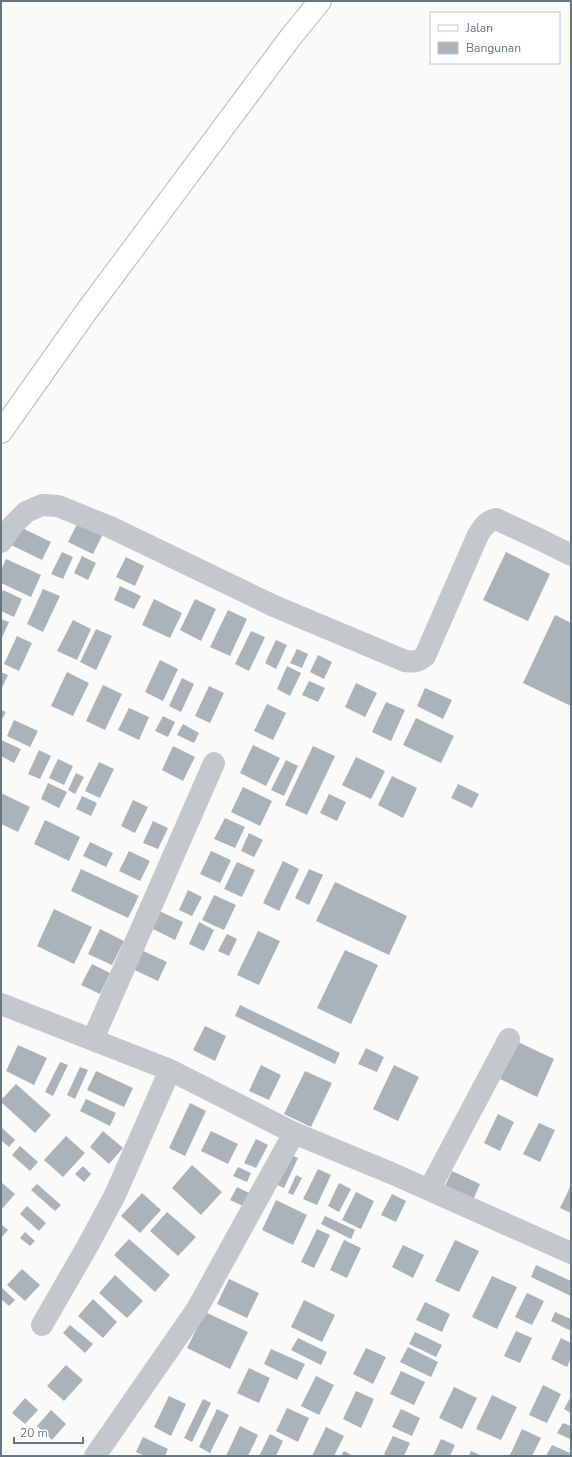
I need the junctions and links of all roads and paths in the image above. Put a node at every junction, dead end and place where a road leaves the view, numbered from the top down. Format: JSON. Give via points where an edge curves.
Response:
{"nodes":[{"id":1,"x":320,"y":1,"type":"edge"},
{"id":2,"x":1,"y":432,"type":"edge"},
{"id":3,"x":1,"y":542,"type":"edge"},
{"id":4,"x":571,"y":555,"type":"edge"},
{"id":5,"x":214,"y":763,"type":"dead end"},
{"id":6,"x":1,"y":1004,"type":"edge"},
{"id":7,"x":93,"y":1039,"type":"junction"},
{"id":8,"x":509,"y":1039,"type":"dead end"},
{"id":9,"x":170,"y":1070,"type":"junction"},
{"id":10,"x":294,"y":1133,"type":"junction"},
{"id":11,"x":429,"y":1190,"type":"junction"},
{"id":12,"x":571,"y":1253,"type":"edge"},
{"id":13,"x":42,"y":1325,"type":"dead end"},
{"id":14,"x":95,"y":1456,"type":"edge"}],
"edges":[{"from":1,"to":2,"type":"main road","via":[[86,312]]},
{"from":3,"to":4,"type":"street","via":[[26,512],[42,505],[58,506],[274,606],[406,661],[414,662],[425,656],[478,535],[488,522],[496,520]]},
{"from":5,"to":7,"type":"street"},
{"from":6,"to":7,"type":"street"},
{"from":7,"to":9,"type":"street"},
{"from":8,"to":11,"type":"street"},
{"from":9,"to":10,"type":"street"},
{"from":9,"to":13,"type":"street","via":[[115,1195]]},
{"from":10,"to":11,"type":"street"},
{"from":10,"to":14,"type":"street","via":[[197,1309]]},
{"from":11,"to":12,"type":"street"}]}
